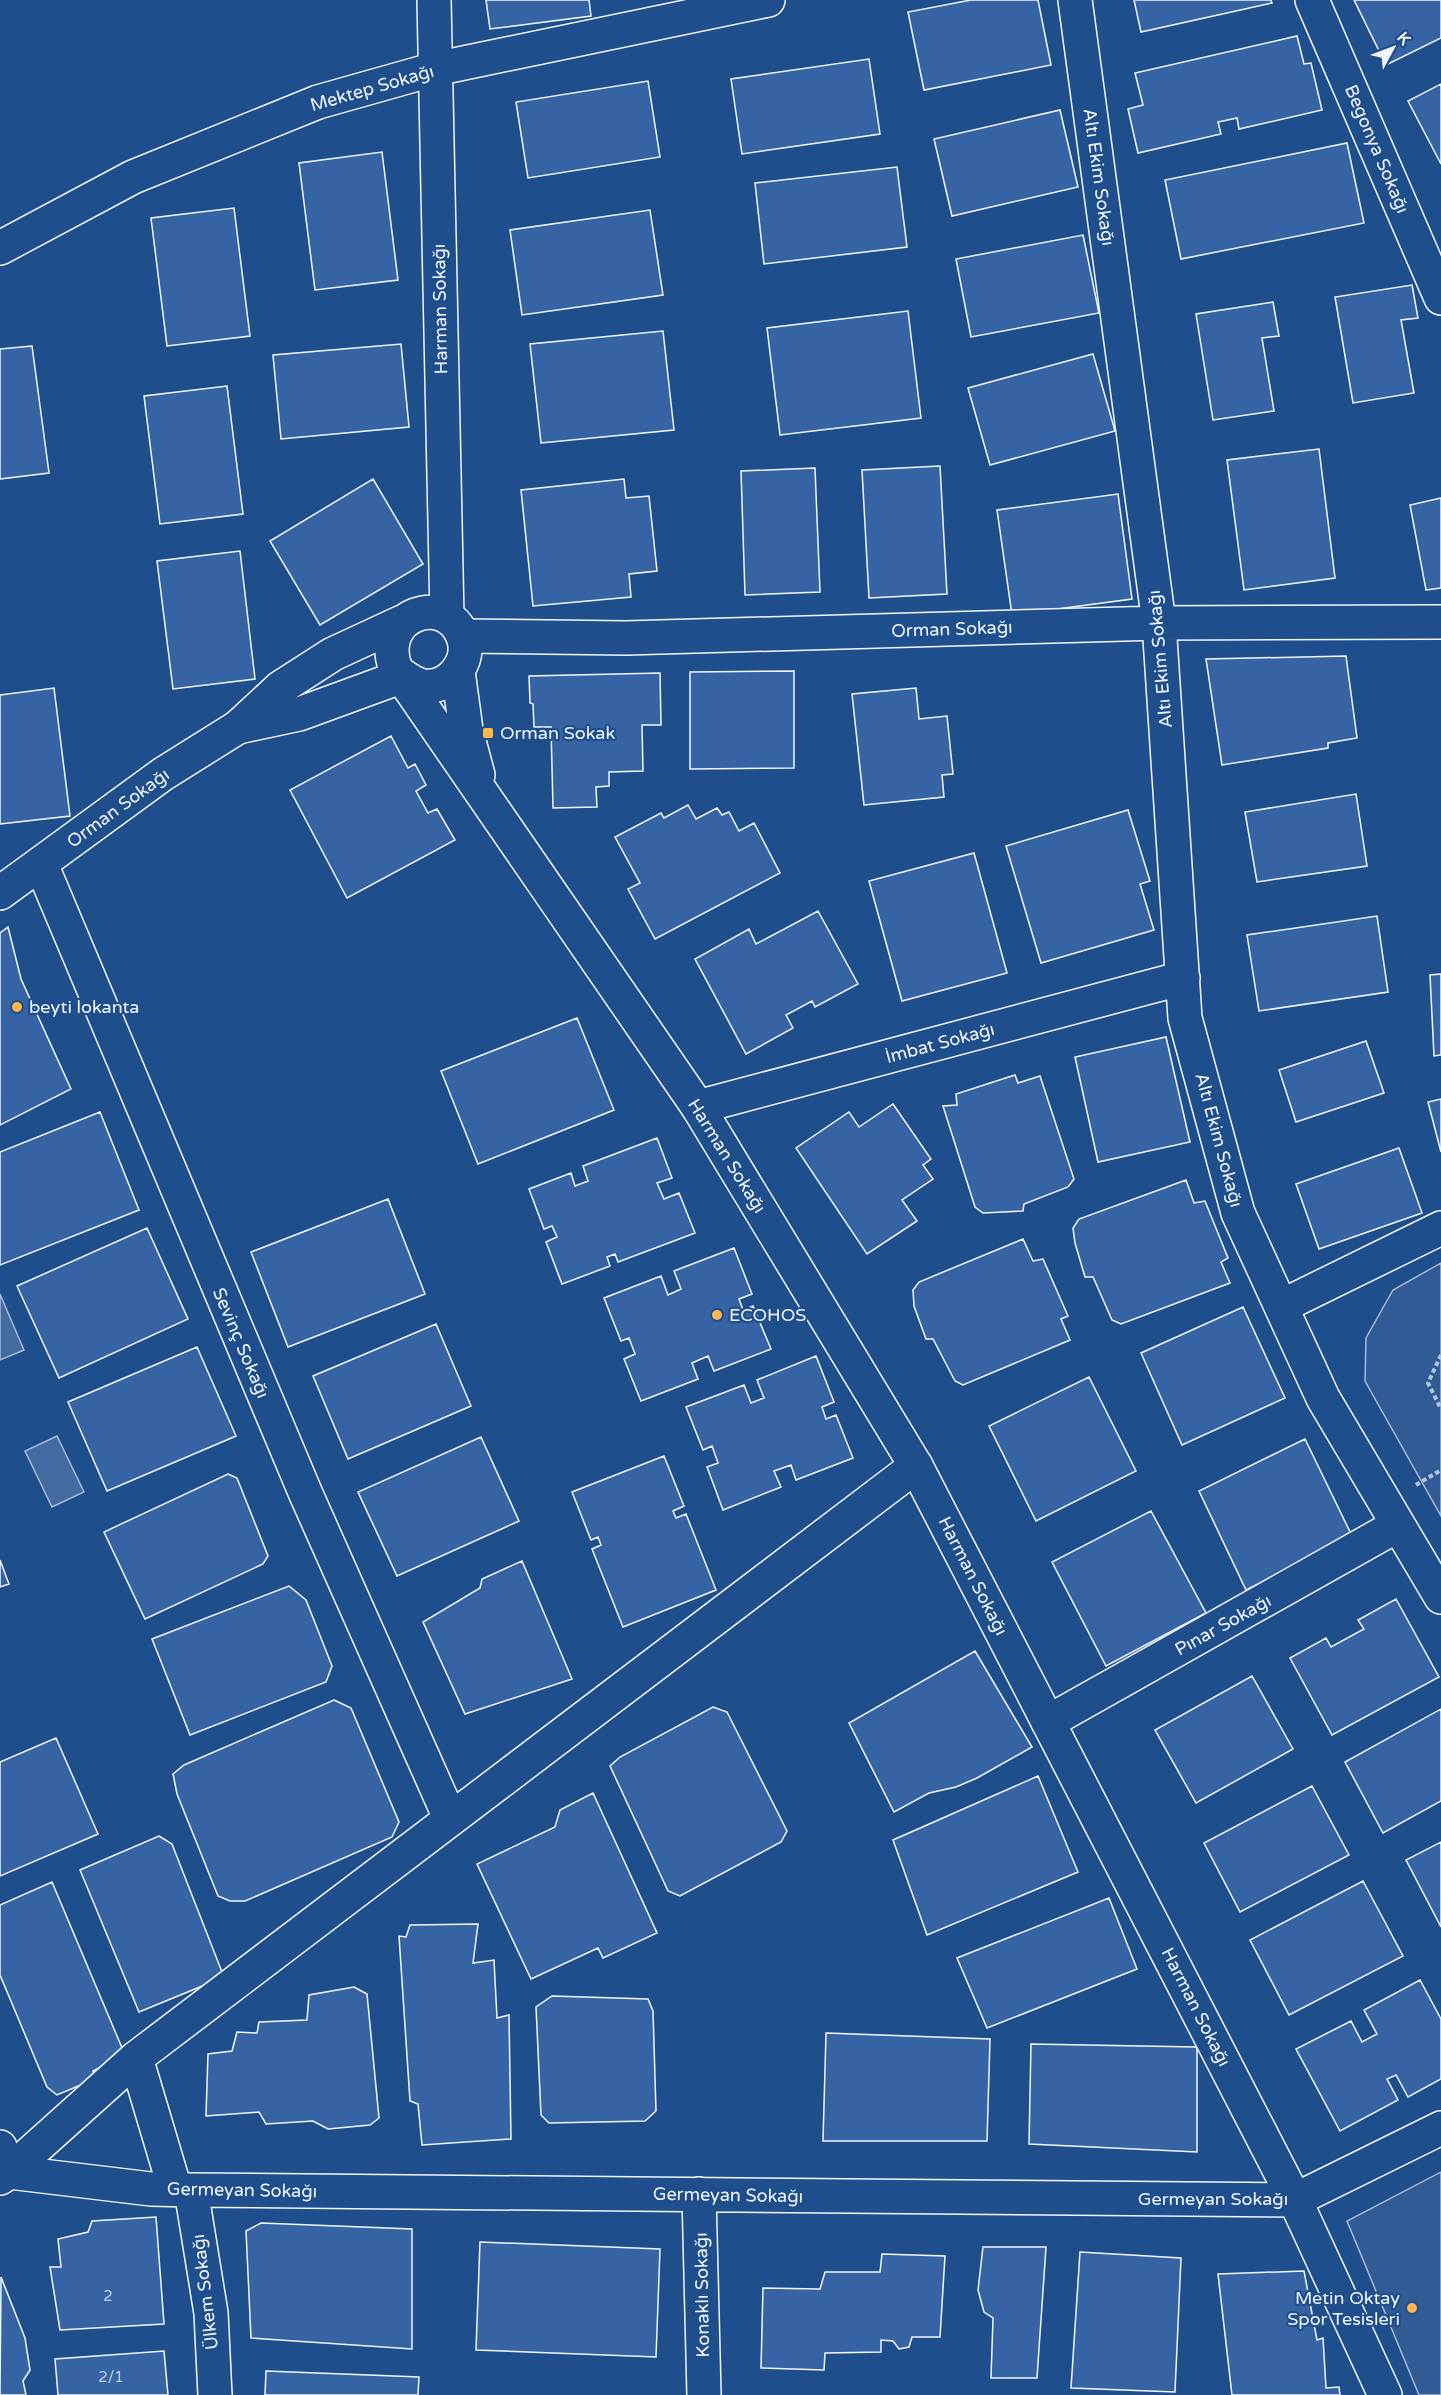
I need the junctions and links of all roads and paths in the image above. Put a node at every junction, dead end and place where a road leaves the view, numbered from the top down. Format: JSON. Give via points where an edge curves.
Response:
{"nodes":[{"id":1,"x":434,"y":0,"type":"edge"},
{"id":2,"x":768,"y":0,"type":"edge"},
{"id":3,"x":1075,"y":0,"type":"edge"},
{"id":4,"x":1312,"y":0,"type":"edge"},
{"id":5,"x":435,"y":69,"type":"junction"},
{"id":6,"x":0,"y":248,"type":"edge"},
{"id":7,"x":1441,"y":298,"type":"edge"},
{"id":8,"x":402,"y":622,"type":"junction"},
{"id":9,"x":1441,"y":622,"type":"edge"},
{"id":10,"x":1158,"y":623,"type":"junction"},
{"id":11,"x":455,"y":627,"type":"junction"},
{"id":12,"x":458,"y":671,"type":"junction"},
{"id":13,"x":403,"y":676,"type":"junction"},
{"id":14,"x":238,"y":726,"type":"junction"},
{"id":15,"x":485,"y":800,"type":"junction"},
{"id":16,"x":41,"y":864,"type":"junction"},
{"id":17,"x":0,"y":893,"type":"edge"},
{"id":18,"x":1183,"y":978,"type":"junction"},
{"id":19,"x":698,"y":1107,"type":"junction"},
{"id":20,"x":1441,"y":1228,"type":"edge"},
{"id":21,"x":1282,"y":1306,"type":"junction"},
{"id":22,"x":1441,"y":1355,"type":"edge"},
{"id":23,"x":1441,"y":1409,"type":"edge"},
{"id":24,"x":916,"y":1466,"type":"junction"},
{"id":25,"x":1398,"y":1525,"type":"junction"},
{"id":26,"x":1441,"y":1597,"type":"edge"},
{"id":27,"x":1048,"y":1722,"type":"junction"},
{"id":28,"x":450,"y":1818,"type":"junction"},
{"id":29,"x":136,"y":2058,"type":"junction"},
{"id":30,"x":1441,"y":2128,"type":"edge"},
{"id":31,"x":3,"y":2166,"type":"edge"},
{"id":32,"x":183,"y":2189,"type":"junction"},
{"id":33,"x":699,"y":2194,"type":"junction"},
{"id":34,"x":1295,"y":2200,"type":"junction"},
{"id":35,"x":215,"y":2395,"type":"edge"},
{"id":36,"x":704,"y":2395,"type":"edge"},
{"id":37,"x":1384,"y":2395,"type":"edge"}],
"edges":[{"from":1,"to":5,"type":"street","name":"Harman Sokağı"},
{"from":2,"to":5,"type":"street","name":"Mektep Sokağı"},
{"from":3,"to":10,"type":"street","name":"Altı Ekim Sokağı"},
{"from":4,"to":7,"type":"street","name":"Begonya Sokağı"},
{"from":5,"to":6,"type":"street","name":"Mektep Sokağı","via":[[318,102],[133,177]]},
{"from":5,"to":11,"type":"street","name":"Harman Sokağı"},
{"from":8,"to":11,"type":"street","via":[[424,612]]},
{"from":8,"to":13,"type":"street","via":[[391,643],[395,667]]},
{"from":8,"to":14,"type":"street","via":[[333,654],[280,688]]},
{"from":9,"to":10,"type":"street","name":"Orman Sokağı"},
{"from":10,"to":11,"type":"street","name":"Orman Sokağı","via":[[626,638]]},
{"from":10,"to":18,"type":"street","name":"Altı Ekim Sokağı"},
{"from":11,"to":12,"type":"street","via":[[465,648]]},
{"from":12,"to":13,"type":"street","via":[[448,680],[425,686]]},
{"from":12,"to":15,"type":"street","via":[[466,730]]},
{"from":13,"to":14,"type":"street","via":[[299,714]]},
{"from":13,"to":15,"type":"street","name":"Harman Sokağı"},
{"from":14,"to":16,"type":"street","name":"Orman Sokağı","via":[[163,774]]},
{"from":15,"to":19,"type":"street","name":"Harman Sokağı"},
{"from":16,"to":17,"type":"street","name":"Orman Sokağı"},
{"from":16,"to":28,"type":"street","name":"Sevinç Sokağı","via":[[305,1492]]},
{"from":18,"to":19,"type":"street","name":"İmbat Sokağı"},
{"from":18,"to":21,"type":"street","name":"Altı Ekim Sokağı","via":[[1185,1018],[1238,1213]]},
{"from":19,"to":24,"type":"street","name":"Harman Sokağı"},
{"from":20,"to":21,"type":"street"},
{"from":21,"to":25,"type":"street","name":"Altı Ekim Sokağı","via":[[1323,1398]]},
{"from":22,"to":23,"type":"path","via":[[1428,1383]]},
{"from":24,"to":27,"type":"street","name":"Harman Sokağı"},
{"from":24,"to":28,"type":"street"},
{"from":25,"to":26,"type":"street","name":"Altı Ekim Sokağı"},
{"from":25,"to":27,"type":"street","name":"Pınar Sokağı"},
{"from":27,"to":34,"type":"street","name":"Harman Sokağı"},
{"from":28,"to":29,"type":"street"},
{"from":29,"to":31,"type":"street"},
{"from":29,"to":32,"type":"street","name":"Ülkem Sokağı"},
{"from":30,"to":34,"type":"street","name":"Germeyan Sokağı"},
{"from":31,"to":32,"type":"street","name":"Germeyan Sokağı","via":[[151,2189]]},
{"from":32,"to":33,"type":"street","name":"Germeyan Sokağı"},
{"from":32,"to":35,"type":"street","name":"Ülkem Sokağı","via":[[211,2313]]},
{"from":33,"to":34,"type":"street","name":"Germeyan Sokağı"},
{"from":33,"to":36,"type":"street","name":"Konaklı Sokağı"},
{"from":34,"to":37,"type":"street","name":"Harman Sokağı"}]}
